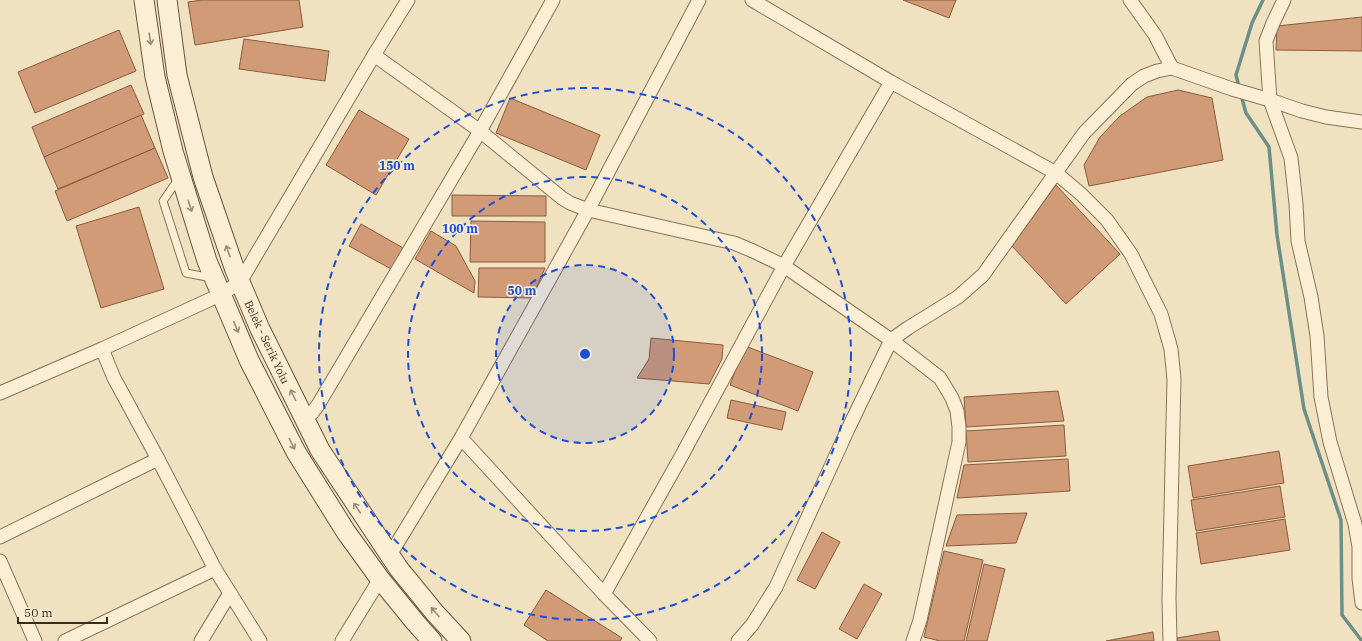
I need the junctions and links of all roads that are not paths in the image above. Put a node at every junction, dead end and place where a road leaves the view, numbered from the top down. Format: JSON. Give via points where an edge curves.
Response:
{"nodes":[{"id":1,"x":144,"y":0,"type":"edge"},
{"id":2,"x":167,"y":0,"type":"edge"},
{"id":3,"x":408,"y":0,"type":"edge"},
{"id":4,"x":553,"y":0,"type":"edge"},
{"id":5,"x":699,"y":0,"type":"edge"},
{"id":6,"x":752,"y":0,"type":"edge"},
{"id":7,"x":1130,"y":0,"type":"edge"},
{"id":8,"x":1284,"y":0,"type":"edge"},
{"id":9,"x":374,"y":55,"type":"junction"},
{"id":10,"x":1172,"y":68,"type":"junction"},
{"id":11,"x":891,"y":82,"type":"junction"},
{"id":12,"x":1270,"y":100,"type":"junction"},
{"id":13,"x":1362,"y":122,"type":"edge"},
{"id":14,"x":480,"y":130,"type":"junction"},
{"id":15,"x":1056,"y":173,"type":"junction"},
{"id":16,"x":588,"y":210,"type":"junction"},
{"id":17,"x":784,"y":266,"type":"junction"},
{"id":18,"x":240,"y":282,"type":"junction"},
{"id":19,"x":218,"y":287,"type":"junction"},
{"id":20,"x":891,"y":340,"type":"junction"},
{"id":21,"x":102,"y":349,"type":"junction"},
{"id":22,"x":0,"y":393,"type":"edge"},
{"id":23,"x":304,"y":419,"type":"junction"},
{"id":24,"x":461,"y":438,"type":"junction"},
{"id":25,"x":158,"y":459,"type":"junction"},
{"id":26,"x":0,"y":537,"type":"edge"},
{"id":27,"x":390,"y":555,"type":"junction"},
{"id":28,"x":0,"y":561,"type":"edge"},
{"id":29,"x":215,"y":569,"type":"junction"},
{"id":30,"x":380,"y":579,"type":"junction"},
{"id":31,"x":230,"y":594,"type":"junction"},
{"id":32,"x":604,"y":594,"type":"junction"},
{"id":33,"x":1362,"y":603,"type":"edge"},
{"id":34,"x":35,"y":641,"type":"edge"},
{"id":35,"x":65,"y":641,"type":"edge"},
{"id":36,"x":201,"y":641,"type":"edge"},
{"id":37,"x":260,"y":641,"type":"edge"},
{"id":38,"x":342,"y":641,"type":"edge"},
{"id":39,"x":432,"y":641,"type":"edge"},
{"id":40,"x":461,"y":641,"type":"edge"},
{"id":41,"x":650,"y":641,"type":"edge"},
{"id":42,"x":738,"y":641,"type":"edge"},
{"id":43,"x":912,"y":641,"type":"edge"},
{"id":44,"x":1170,"y":641,"type":"edge"}],
"edges":[{"from":1,"to":19,"type":"main road","name":"Belek - Serik Yolu","one_way":true,"via":[[155,77],[173,151]]},
{"from":18,"to":2,"type":"main road","name":"Belek - Serik Yolu","one_way":true,"via":[[202,177],[177,75]]},
{"from":3,"to":9,"type":"street"},
{"from":4,"to":14,"type":"street"},
{"from":5,"to":16,"type":"street"},
{"from":6,"to":11,"type":"street"},
{"from":7,"to":10,"type":"street","via":[[1154,35]]},
{"from":8,"to":12,"type":"street","via":[[1266,41]]},
{"from":9,"to":14,"type":"street"},
{"from":9,"to":18,"type":"street"},
{"from":10,"to":12,"type":"street"},
{"from":10,"to":15,"type":"street","via":[[1144,76],[1132,84],[1084,134]]},
{"from":11,"to":15,"type":"street"},
{"from":11,"to":17,"type":"street"},
{"from":12,"to":13,"type":"street","via":[[1314,114]]},
{"from":12,"to":33,"type":"street","via":[[1291,158],[1298,241],[1317,336],[1321,397],[1330,442],[1355,524]]},
{"from":14,"to":16,"type":"street","via":[[562,198]]},
{"from":14,"to":23,"type":"street","via":[[318,405]]},
{"from":15,"to":20,"type":"street","via":[[983,275],[958,297]]},
{"from":15,"to":44,"type":"street","via":[[1107,220],[1131,254],[1161,314],[1171,349],[1174,379],[1168,598]]},
{"from":16,"to":17,"type":"street","via":[[734,243]]},
{"from":16,"to":24,"type":"street"},
{"from":17,"to":20,"type":"street"},
{"from":17,"to":32,"type":"street"},
{"from":18,"to":19,"type":"street"},
{"from":23,"to":18,"type":"main road","name":"Belek - Serik Yolu","one_way":true},
{"from":19,"to":21,"type":"street"},
{"from":19,"to":30,"type":"main road","name":"Belek - Serik Yolu","one_way":true,"via":[[249,360],[296,452],[346,532]]},
{"from":20,"to":42,"type":"street","via":[[776,587],[752,625]]},
{"from":20,"to":43,"type":"street","via":[[940,378],[952,398],[960,428],[922,612]]},
{"from":21,"to":22,"type":"street"},
{"from":21,"to":25,"type":"street","via":[[114,378]]},
{"from":27,"to":23,"type":"main road","name":"Belek - Serik Yolu","one_way":true,"via":[[320,450]]},
{"from":24,"to":27,"type":"street"},
{"from":24,"to":32,"type":"street"},
{"from":25,"to":26,"type":"street"},
{"from":25,"to":29,"type":"street"},
{"from":40,"to":27,"type":"main road","name":"Belek - Serik Yolu","one_way":true,"via":[[426,602]]},
{"from":28,"to":34,"type":"street"},
{"from":29,"to":31,"type":"street"},
{"from":29,"to":35,"type":"street"},
{"from":30,"to":38,"type":"street"},
{"from":30,"to":39,"type":"main road","name":"Belek - Serik Yolu"},
{"from":31,"to":36,"type":"street"},
{"from":31,"to":37,"type":"street"},
{"from":32,"to":41,"type":"street"}]}
